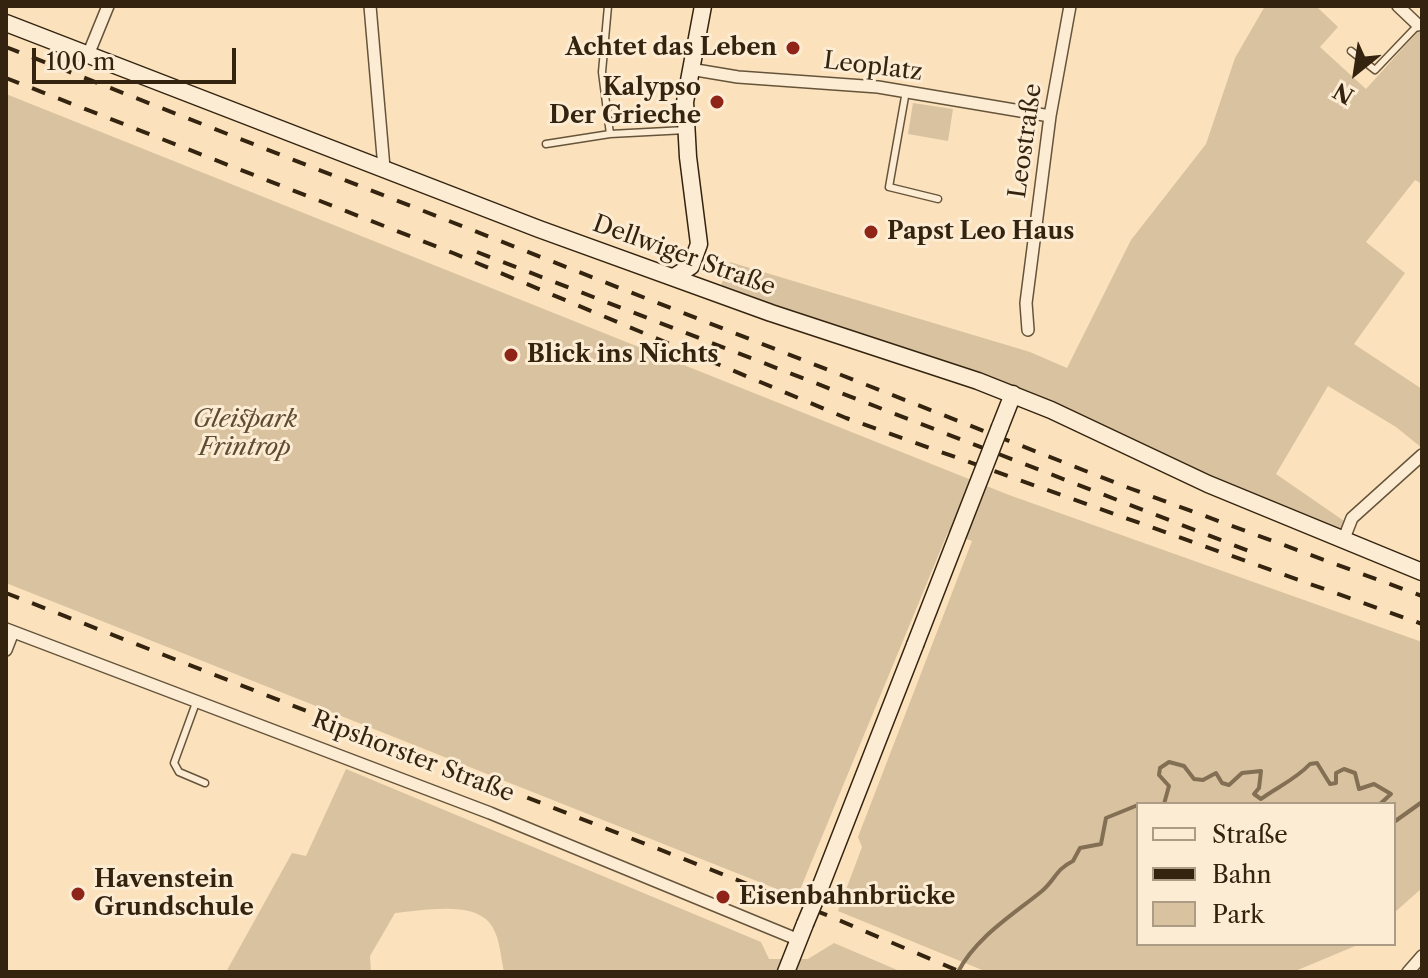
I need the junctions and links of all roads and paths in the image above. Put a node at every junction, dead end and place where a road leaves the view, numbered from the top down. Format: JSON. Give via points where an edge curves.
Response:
{"nodes":[{"id":1,"x":108,"y":6,"type":"edge"},
{"id":2,"x":370,"y":6,"type":"edge"},
{"id":3,"x":608,"y":6,"type":"edge"},
{"id":4,"x":703,"y":6,"type":"edge"},
{"id":5,"x":1070,"y":6,"type":"edge"},
{"id":6,"x":1398,"y":6,"type":"edge"},
{"id":7,"x":6,"y":23,"type":"edge"},
{"id":8,"x":1418,"y":25,"type":"joint"},
{"id":9,"x":1351,"y":51,"type":"dead end"},
{"id":10,"x":88,"y":55,"type":"junction"},
{"id":11,"x":690,"y":69,"type":"junction"},
{"id":12,"x":906,"y":91,"type":"junction"},
{"id":13,"x":1050,"y":116,"type":"junction"},
{"id":14,"x":686,"y":130,"type":"junction"},
{"id":15,"x":610,"y":134,"type":"junction"},
{"id":16,"x":546,"y":144,"type":"dead end"},
{"id":17,"x":384,"y":168,"type":"junction"},
{"id":18,"x":938,"y":199,"type":"dead end"},
{"id":19,"x":674,"y":277,"type":"junction"},
{"id":20,"x":1028,"y":330,"type":"dead end"},
{"id":21,"x":1013,"y":394,"type":"junction"},
{"id":22,"x":1422,"y":455,"type":"edge"},
{"id":23,"x":1343,"y":541,"type":"junction"},
{"id":24,"x":1422,"y":572,"type":"edge"},
{"id":25,"x":9,"y":630,"type":"edge"},
{"id":26,"x":6,"y":650,"type":"edge"},
{"id":27,"x":197,"y":700,"type":"junction"},
{"id":28,"x":205,"y":783,"type":"dead end"},
{"id":29,"x":802,"y":932,"type":"junction"},
{"id":30,"x":1422,"y":956,"type":"edge"},
{"id":31,"x":786,"y":972,"type":"edge"},
{"id":32,"x":1408,"y":972,"type":"edge"}],
"edges":[{"from":1,"to":10,"type":"street"},
{"from":2,"to":17,"type":"street"},
{"from":3,"to":15,"type":"lane","via":[[602,72]]},
{"from":4,"to":11,"type":"main road"},
{"from":5,"to":13,"type":"street","name":"Leostraße"},
{"from":6,"to":8,"type":"street"},
{"from":7,"to":10,"type":"main road","name":"Dellwiger Straße"},
{"from":8,"to":9,"type":"lane","via":[[1375,70]]},
{"from":10,"to":17,"type":"main road","name":"Dellwiger Straße"},
{"from":11,"to":12,"type":"street","name":"Leoplatz"},
{"from":11,"to":14,"type":"main road"},
{"from":12,"to":13,"type":"street","name":"Leoplatz"},
{"from":12,"to":18,"type":"lane","via":[[889,187]]},
{"from":13,"to":20,"type":"street","name":"Leostraße","via":[[1026,303]]},
{"from":14,"to":15,"type":"lane"},
{"from":14,"to":19,"type":"main road","via":[[699,244],[691,266]]},
{"from":15,"to":16,"type":"lane"},
{"from":17,"to":19,"type":"main road","name":"Dellwiger Straße"},
{"from":19,"to":21,"type":"main road","name":"Dellwiger Straße"},
{"from":21,"to":23,"type":"main road","name":"Dellwiger Straße"},
{"from":21,"to":29,"type":"main road","bridge":true},
{"from":22,"to":23,"type":"street","via":[[1352,518]]},
{"from":23,"to":24,"type":"main road","name":"Dellwiger Straße"},
{"from":25,"to":26,"type":"street"},
{"from":25,"to":27,"type":"street","name":"Ripshorster Straße"},
{"from":27,"to":28,"type":"lane","via":[[174,763],[179,772]]},
{"from":27,"to":29,"type":"street","name":"Ripshorster Straße"},
{"from":29,"to":31,"type":"main road"},
{"from":30,"to":32,"type":"street"}]}
